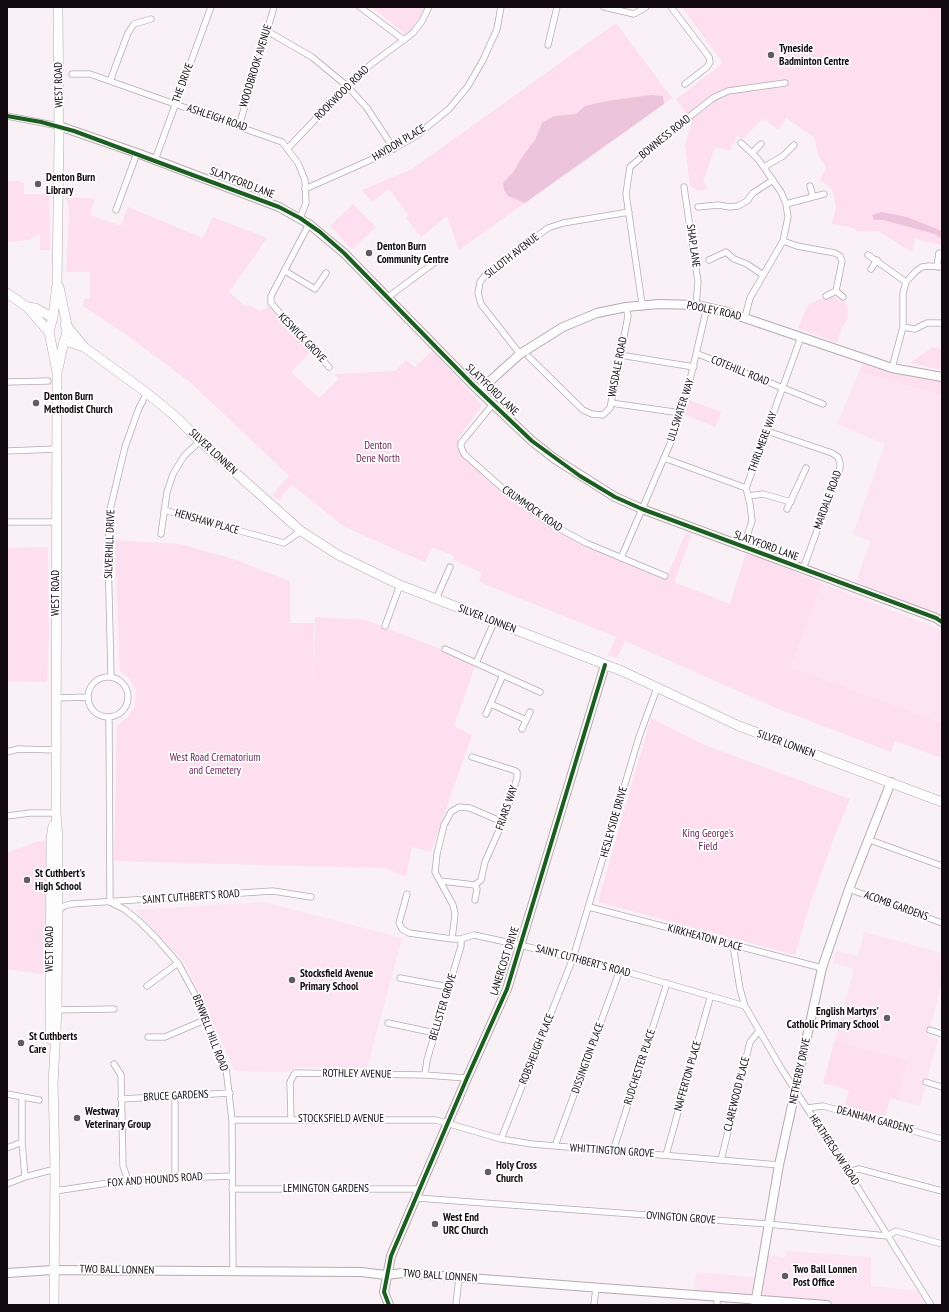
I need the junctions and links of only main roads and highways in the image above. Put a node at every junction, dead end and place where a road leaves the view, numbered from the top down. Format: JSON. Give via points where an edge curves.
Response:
{"nodes":[{"id":1,"x":58,"y":7,"type":"edge"},
{"id":2,"x":7,"y":293,"type":"edge"},
{"id":3,"x":58,"y":304,"type":"junction"},
{"id":4,"x":38,"y":315,"type":"junction"},
{"id":5,"x":53,"y":317,"type":"junction"},
{"id":6,"x":67,"y":325,"type":"junction"},
{"id":7,"x":49,"y":332,"type":"junction"},
{"id":8,"x":65,"y":341,"type":"junction"},
{"id":9,"x":80,"y":344,"type":"junction"},
{"id":10,"x":58,"y":356,"type":"junction"},
{"id":11,"x":942,"y":802,"type":"edge"},
{"id":12,"x":56,"y":813,"type":"junction"},
{"id":13,"x":53,"y":1010,"type":"junction"},
{"id":14,"x":54,"y":1305,"type":"edge"}],
"edges":[{"from":1,"to":3,"type":"main road","name":"WEST ROAD"},
{"from":2,"to":4,"type":"main road"},
{"from":3,"to":4,"type":"main road"},
{"from":3,"to":5,"type":"main road","name":"WEST ROAD"},
{"from":3,"to":6,"type":"main road","name":"WEST ROAD"},
{"from":3,"to":9,"type":"main road"},
{"from":4,"to":5,"type":"main road","name":"SILVER LONNEN"},
{"from":4,"to":7,"type":"main road"},
{"from":4,"to":10,"type":"main road"},
{"from":5,"to":6,"type":"main road","name":"SILVER LONNEN"},
{"from":5,"to":7,"type":"main road","name":"WEST ROAD"},
{"from":6,"to":8,"type":"main road","name":"WEST ROAD"},
{"from":6,"to":9,"type":"main road","name":"SILVER LONNEN"},
{"from":7,"to":8,"type":"main road","name":"SILVER LONNEN"},
{"from":7,"to":10,"type":"main road","name":"WEST ROAD"},
{"from":8,"to":9,"type":"main road","name":"SILVER LONNEN"},
{"from":8,"to":10,"type":"main road","name":"WEST ROAD"},
{"from":9,"to":10,"type":"main road"},
{"from":9,"to":11,"type":"main road","name":"SILVER LONNEN","via":[[176,417],[301,530],[338,554],[400,585],[605,665],[739,726]]},
{"from":10,"to":12,"type":"main road","name":"WEST ROAD"},
{"from":12,"to":13,"type":"main road","name":"WEST ROAD","via":[[57,912]]},
{"from":12,"to":13,"type":"main road","name":"WEST ROAD","via":[[51,839]]},
{"from":13,"to":14,"type":"main road","name":"WEST ROAD","via":[[50,1058],[55,1169]]}]}
